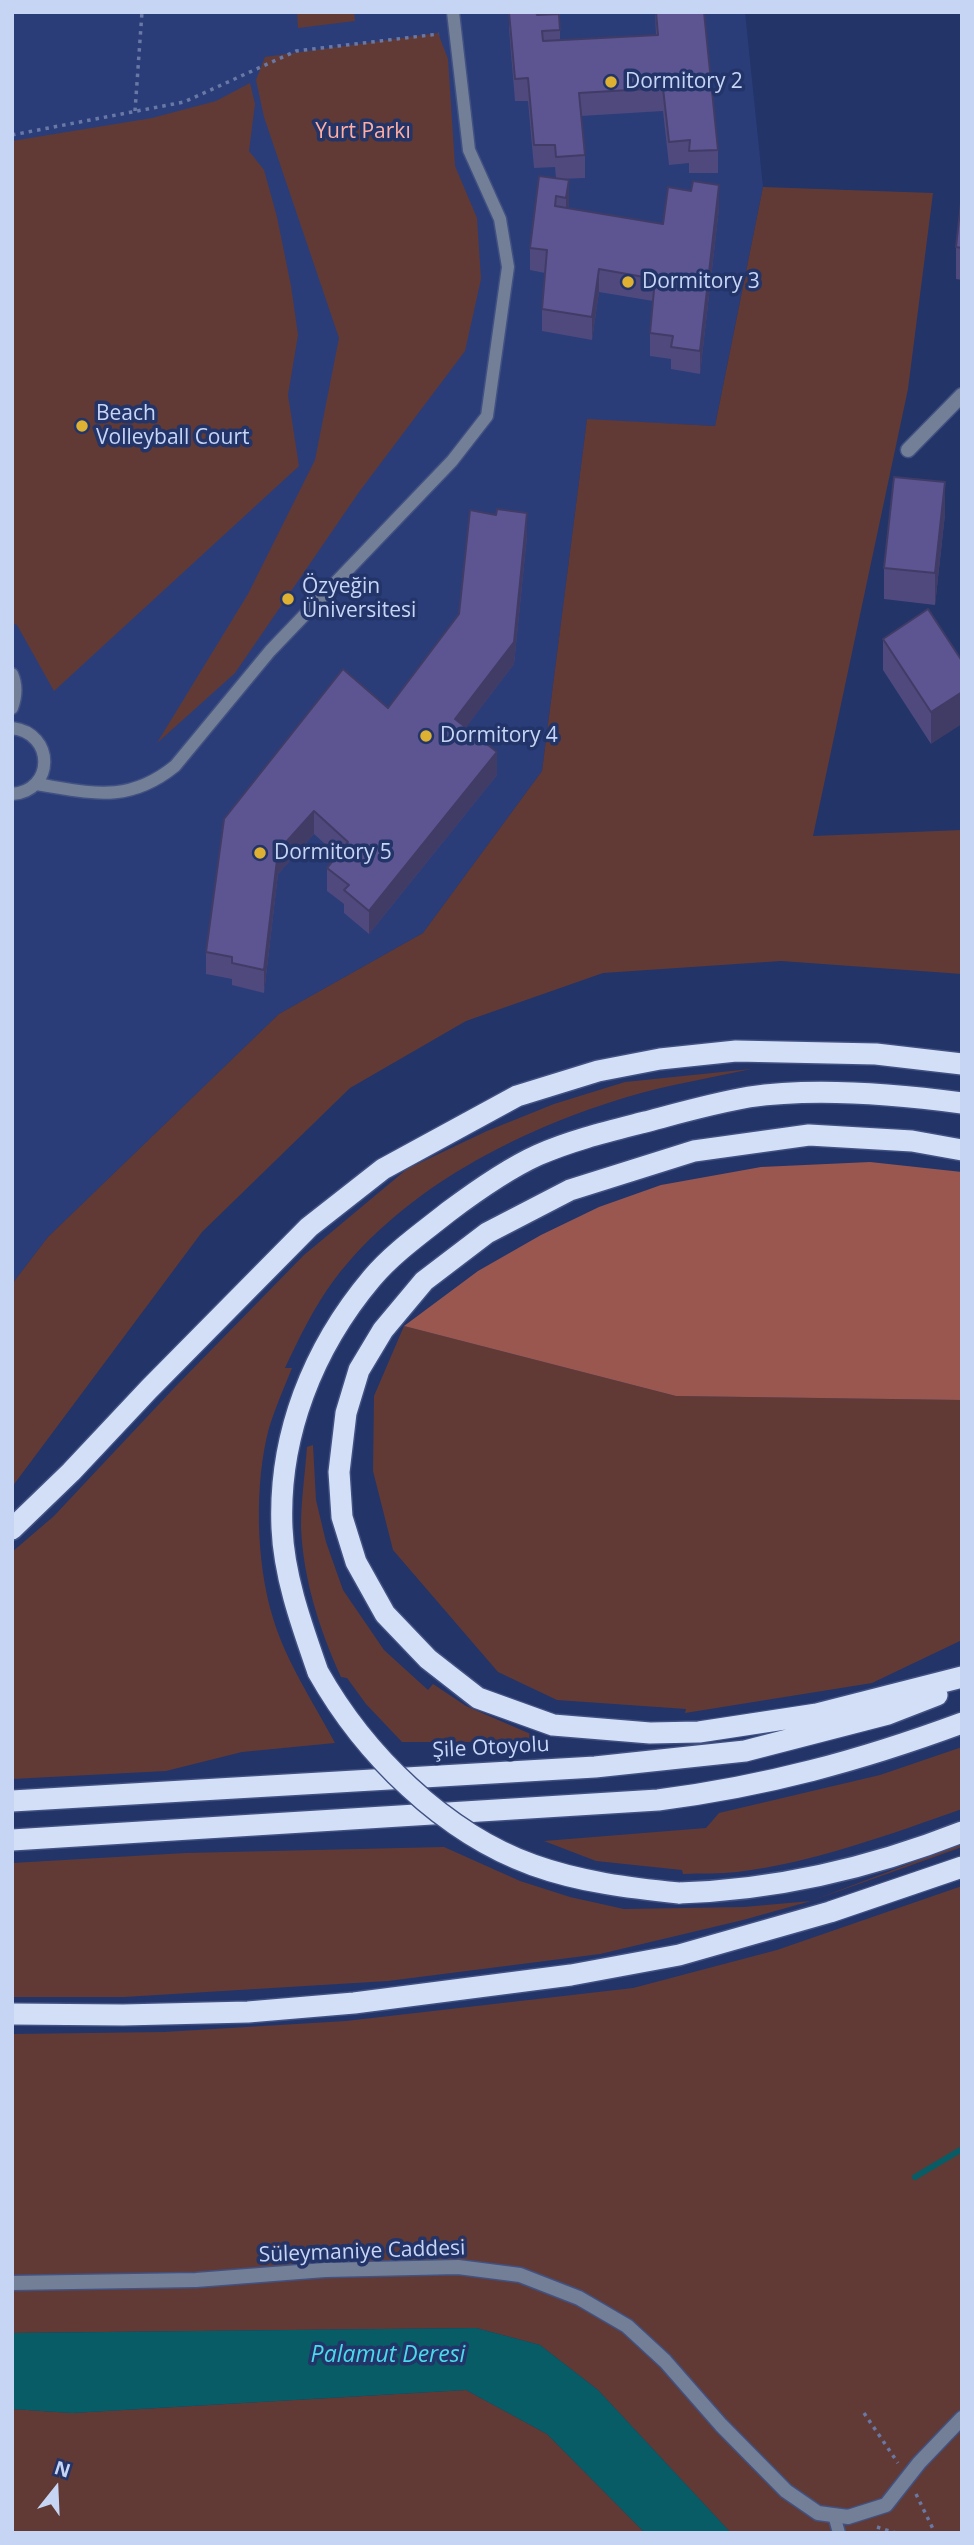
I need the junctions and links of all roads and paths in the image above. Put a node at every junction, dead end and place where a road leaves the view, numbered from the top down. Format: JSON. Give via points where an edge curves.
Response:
{"nodes":[{"id":1,"x":142,"y":12,"type":"edge"},
{"id":2,"x":453,"y":12,"type":"edge"},
{"id":3,"x":456,"y":33,"type":"junction"},
{"id":4,"x":135,"y":112,"type":"junction"},
{"id":5,"x":12,"y":135,"type":"edge"},
{"id":6,"x":962,"y":395,"type":"edge"},
{"id":7,"x":908,"y":450,"type":"dead end"},
{"id":8,"x":12,"y":674,"type":"edge"},
{"id":9,"x":12,"y":708,"type":"edge"},
{"id":10,"x":12,"y":728,"type":"edge"},
{"id":11,"x":36,"y":784,"type":"junction"},
{"id":12,"x":12,"y":794,"type":"edge"},
{"id":13,"x":962,"y":1064,"type":"edge"},
{"id":14,"x":962,"y":1103,"type":"edge"},
{"id":15,"x":962,"y":1150,"type":"edge"},
{"id":16,"x":12,"y":1529,"type":"edge"},
{"id":17,"x":962,"y":1677,"type":"edge"},
{"id":18,"x":962,"y":1685,"type":"edge"},
{"id":19,"x":962,"y":1723,"type":"edge"},
{"id":20,"x":12,"y":1801,"type":"edge"},
{"id":21,"x":962,"y":1832,"type":"edge"},
{"id":22,"x":12,"y":1840,"type":"edge"},
{"id":23,"x":962,"y":1867,"type":"edge"},
{"id":24,"x":12,"y":2014,"type":"edge"},
{"id":25,"x":12,"y":2283,"type":"edge"},
{"id":26,"x":962,"y":2418,"type":"edge"},
{"id":27,"x":834,"y":2515,"type":"junction"},
{"id":28,"x":839,"y":2533,"type":"edge"}],
"edges":[{"from":1,"to":4,"type":"path"},
{"from":2,"to":3,"type":"lane"},
{"from":3,"to":4,"type":"path","via":[[296,51],[184,102]]},
{"from":3,"to":11,"type":"lane","via":[[469,150],[500,219],[508,267],[487,416],[452,461],[270,651],[175,766],[136,790],[115,793]]},
{"from":4,"to":5,"type":"path"},
{"from":6,"to":7,"type":"street"},
{"from":8,"to":9,"type":"lane"},
{"from":10,"to":11,"type":"lane","via":[[25,731],[40,745],[44,765]]},
{"from":11,"to":12,"type":"lane"},
{"from":13,"to":16,"type":"highway","via":[[876,1054],[736,1051],[598,1071],[517,1096],[383,1169],[309,1227]]},
{"from":14,"to":21,"type":"highway","bridge":true,"via":[[806,1093],[750,1097],[599,1134],[538,1155],[472,1194],[373,1276],[329,1336],[298,1409],[289,1445],[282,1529],[300,1623],[318,1672],[338,1707],[366,1741],[449,1821],[532,1865],[609,1885],[715,1892],[818,1875]]},
{"from":15,"to":17,"type":"highway","via":[[912,1140],[809,1135],[694,1151],[570,1190],[487,1233],[424,1281],[383,1330],[359,1370],[345,1413],[339,1472],[342,1517],[356,1562],[385,1614],[428,1659],[478,1699],[554,1725],[698,1732],[817,1714]]},
{"from":18,"to":20,"type":"highway","name":"Şile Otoyolu","via":[[888,1714],[745,1752],[595,1767]]},
{"from":19,"to":22,"type":"highway","via":[[801,1775],[723,1792],[658,1800]]},
{"from":23,"to":24,"type":"highway","via":[[830,1912],[679,1955],[571,1975],[248,2012]]},
{"from":25,"to":27,"type":"street","name":"Süleymaniye Caddesi","via":[[196,2280],[324,2270],[458,2267],[520,2275],[579,2298],[627,2326],[786,2491],[818,2513]]},
{"from":26,"to":27,"type":"street","via":[[886,2505],[848,2517]]},
{"from":27,"to":28,"type":"lane"}]}
